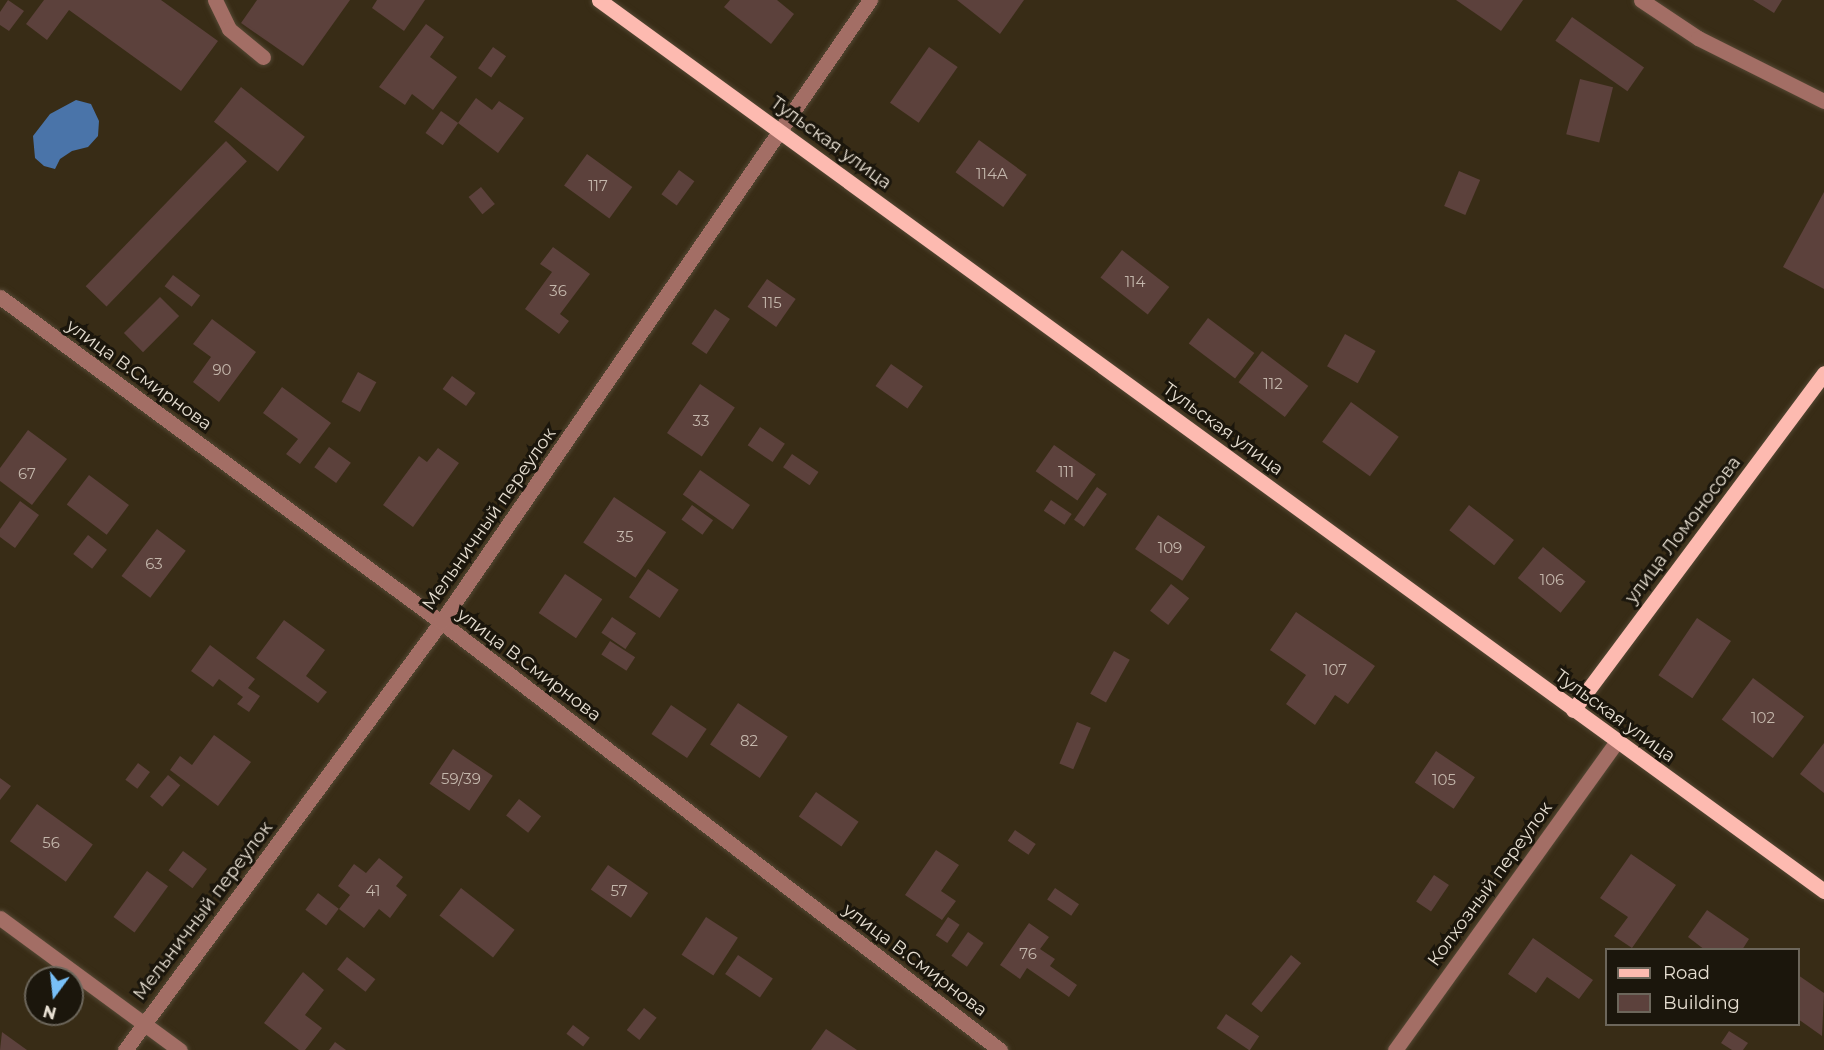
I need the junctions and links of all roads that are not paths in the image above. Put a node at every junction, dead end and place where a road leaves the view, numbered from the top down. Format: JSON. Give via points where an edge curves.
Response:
{"nodes":[{"id":1,"x":215,"y":0,"type":"edge"},
{"id":2,"x":599,"y":0,"type":"edge"},
{"id":3,"x":870,"y":0,"type":"edge"},
{"id":4,"x":1641,"y":0,"type":"edge"},
{"id":5,"x":263,"y":57,"type":"dead end"},
{"id":6,"x":1824,"y":101,"type":"edge"},
{"id":7,"x":781,"y":130,"type":"junction"},
{"id":8,"x":0,"y":297,"type":"edge"},
{"id":9,"x":1824,"y":374,"type":"edge"},
{"id":10,"x":441,"y":622,"type":"junction"},
{"id":11,"x":1573,"y":710,"type":"junction"},
{"id":12,"x":1616,"y":742,"type":"junction"},
{"id":13,"x":1824,"y":891,"type":"edge"},
{"id":14,"x":0,"y":918,"type":"edge"},
{"id":15,"x":143,"y":1024,"type":"junction"},
{"id":16,"x":125,"y":1050,"type":"edge"},
{"id":17,"x":180,"y":1050,"type":"edge"},
{"id":18,"x":1000,"y":1050,"type":"edge"},
{"id":19,"x":1395,"y":1050,"type":"edge"}],
"edges":[{"from":1,"to":5,"type":"street","via":[[229,29]]},
{"from":2,"to":7,"type":"main road","name":"Тульская улица"},
{"from":3,"to":7,"type":"street","name":"Мельничный переулок"},
{"from":4,"to":6,"type":"street","via":[[1698,38]]},
{"from":7,"to":10,"type":"street","name":"Мельничный переулок"},
{"from":7,"to":11,"type":"main road","name":"Тульская улица"},
{"from":8,"to":10,"type":"street","name":"улица В.Смирнова"},
{"from":9,"to":11,"type":"main road","name":"улица Ломоносова"},
{"from":10,"to":15,"type":"street","name":"Мельничный переулок"},
{"from":10,"to":18,"type":"street","name":"улица В.Смирнова"},
{"from":11,"to":12,"type":"main road","name":"Тульская улица"},
{"from":12,"to":13,"type":"main road","name":"Тульская улица"},
{"from":12,"to":19,"type":"street","name":"Колхозный переулок"},
{"from":14,"to":15,"type":"street"},
{"from":15,"to":16,"type":"street","name":"Мельничный переулок"},
{"from":15,"to":17,"type":"street"}]}
